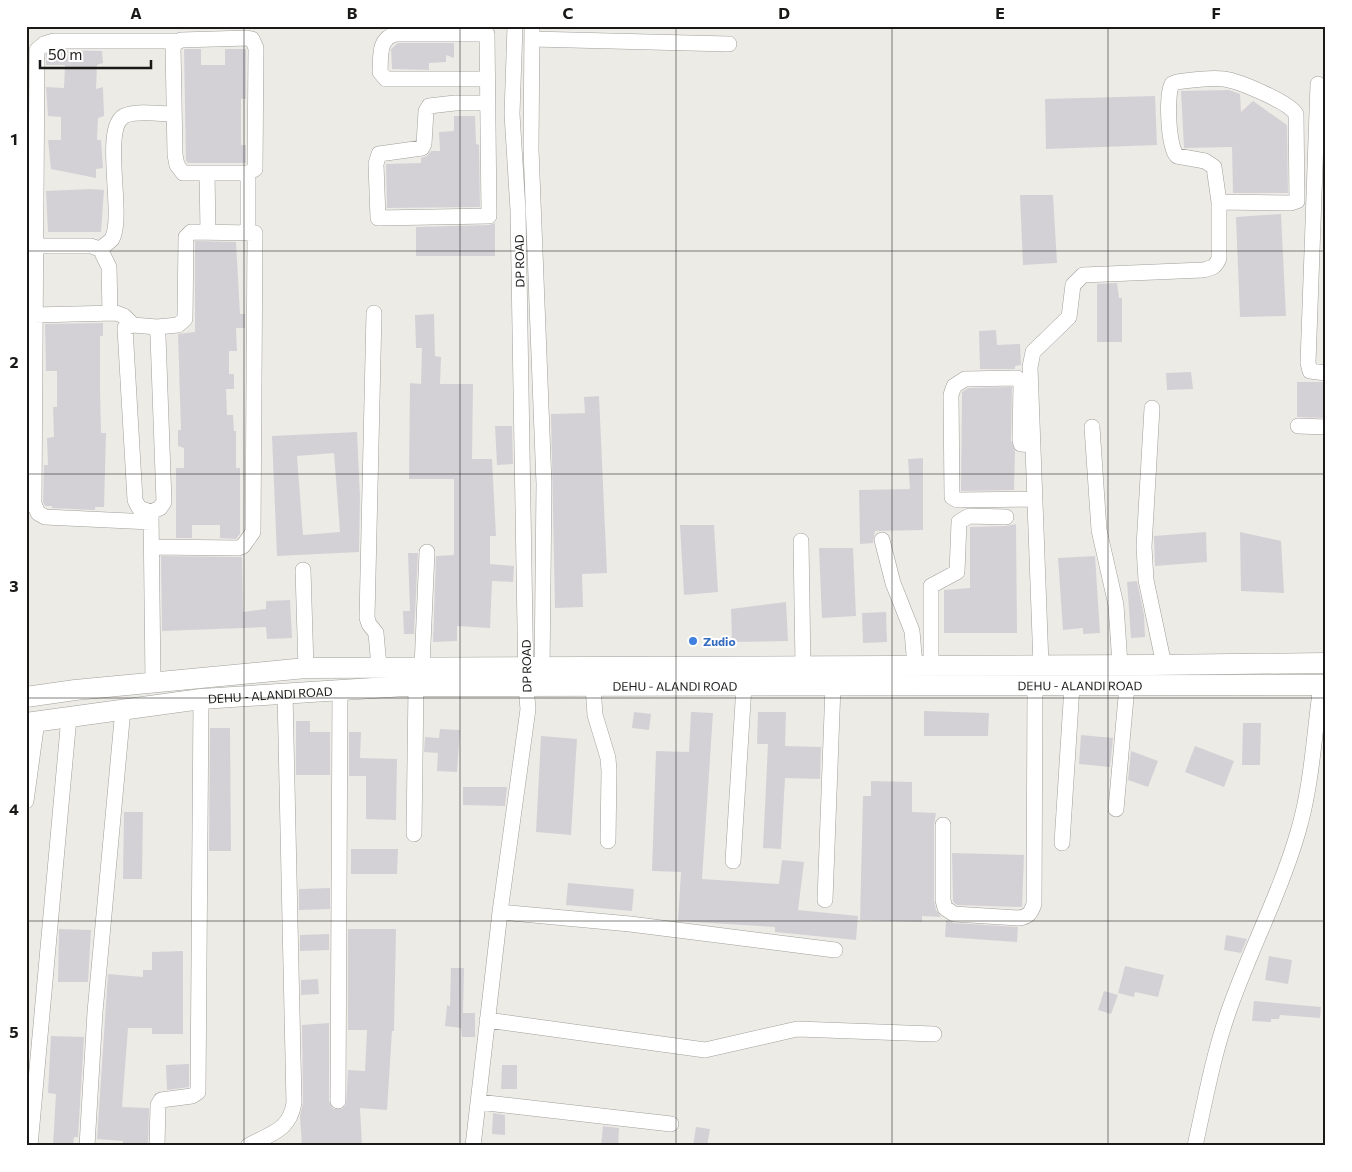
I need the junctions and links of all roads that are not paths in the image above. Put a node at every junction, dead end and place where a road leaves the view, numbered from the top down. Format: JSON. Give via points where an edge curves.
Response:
{"nodes":[{"id":1,"x":515,"y":26,"type":"edge"},
{"id":2,"x":532,"y":33,"type":"edge"},
{"id":3,"x":176,"y":41,"type":"junction"},
{"id":4,"x":729,"y":44,"type":"dead end"},
{"id":5,"x":487,"y":83,"type":"junction"},
{"id":6,"x":1318,"y":84,"type":"dead end"},
{"id":7,"x":513,"y":87,"type":"junction"},
{"id":8,"x":486,"y":103,"type":"junction"},
{"id":9,"x":174,"y":114,"type":"junction"},
{"id":10,"x":248,"y":173,"type":"junction"},
{"id":11,"x":207,"y":174,"type":"junction"},
{"id":12,"x":516,"y":190,"type":"junction"},
{"id":13,"x":533,"y":190,"type":"junction"},
{"id":14,"x":1218,"y":202,"type":"junction"},
{"id":15,"x":208,"y":231,"type":"junction"},
{"id":16,"x":248,"y":232,"type":"junction"},
{"id":17,"x":35,"y":246,"type":"junction"},
{"id":18,"x":100,"y":249,"type":"junction"},
{"id":19,"x":1319,"y":253,"type":"edge"},
{"id":20,"x":110,"y":313,"type":"junction"},
{"id":21,"x":374,"y":313,"type":"dead end"},
{"id":22,"x":34,"y":315,"type":"junction"},
{"id":23,"x":133,"y":325,"type":"junction"},
{"id":24,"x":157,"y":327,"type":"junction"},
{"id":25,"x":1326,"y":373,"type":"edge"},
{"id":26,"x":1152,"y":408,"type":"dead end"},
{"id":27,"x":1298,"y":426,"type":"dead end"},
{"id":28,"x":1326,"y":426,"type":"edge"},
{"id":29,"x":1092,"y":428,"type":"dead end"},
{"id":30,"x":1033,"y":445,"type":"junction"},
{"id":31,"x":1035,"y":499,"type":"junction"},
{"id":32,"x":151,"y":517,"type":"junction"},
{"id":33,"x":1006,"y":517,"type":"dead end"},
{"id":34,"x":882,"y":540,"type":"dead end"},
{"id":35,"x":801,"y":542,"type":"dead end"},
{"id":36,"x":152,"y":546,"type":"junction"},
{"id":37,"x":427,"y":552,"type":"dead end"},
{"id":38,"x":303,"y":570,"type":"dead end"},
{"id":39,"x":1326,"y":663,"type":"edge"},
{"id":40,"x":1041,"y":665,"type":"junction"},
{"id":41,"x":1120,"y":665,"type":"junction"},
{"id":42,"x":1164,"y":665,"type":"junction"},
{"id":43,"x":534,"y":666,"type":"junction"},
{"id":44,"x":803,"y":666,"type":"junction"},
{"id":45,"x":923,"y":666,"type":"junction"},
{"id":46,"x":379,"y":667,"type":"junction"},
{"id":47,"x":422,"y":667,"type":"junction"},
{"id":48,"x":311,"y":668,"type":"junction"},
{"id":49,"x":153,"y":682,"type":"junction"},
{"id":50,"x":1323,"y":685,"type":"edge"},
{"id":51,"x":416,"y":686,"type":"junction"},
{"id":52,"x":533,"y":686,"type":"junction"},
{"id":53,"x":593,"y":686,"type":"junction"},
{"id":54,"x":744,"y":686,"type":"junction"},
{"id":55,"x":833,"y":686,"type":"junction"},
{"id":56,"x":1035,"y":686,"type":"junction"},
{"id":57,"x":1072,"y":686,"type":"junction"},
{"id":58,"x":1127,"y":686,"type":"junction"},
{"id":59,"x":340,"y":689,"type":"junction"},
{"id":60,"x":318,"y":690,"type":"junction"},
{"id":61,"x":285,"y":693,"type":"junction"},
{"id":62,"x":26,"y":697,"type":"edge"},
{"id":63,"x":201,"y":699,"type":"junction"},
{"id":64,"x":123,"y":709,"type":"junction"},
{"id":65,"x":69,"y":717,"type":"junction"},
{"id":66,"x":31,"y":722,"type":"edge"},
{"id":67,"x":26,"y":801,"type":"edge"},
{"id":68,"x":1116,"y":809,"type":"dead end"},
{"id":69,"x":943,"y":825,"type":"dead end"},
{"id":70,"x":414,"y":834,"type":"dead end"},
{"id":71,"x":608,"y":841,"type":"dead end"},
{"id":72,"x":1062,"y":843,"type":"dead end"},
{"id":73,"x":733,"y":861,"type":"dead end"},
{"id":74,"x":825,"y":900,"type":"dead end"},
{"id":75,"x":500,"y":912,"type":"junction"},
{"id":76,"x":835,"y":950,"type":"dead end"},
{"id":77,"x":487,"y":1020,"type":"junction"},
{"id":78,"x":934,"y":1034,"type":"dead end"},
{"id":79,"x":338,"y":1101,"type":"dead end"},
{"id":80,"x":478,"y":1102,"type":"junction"},
{"id":81,"x":671,"y":1124,"type":"dead end"},
{"id":82,"x":30,"y":1146,"type":"edge"},
{"id":83,"x":87,"y":1146,"type":"edge"},
{"id":84,"x":157,"y":1146,"type":"edge"},
{"id":85,"x":248,"y":1146,"type":"edge"},
{"id":86,"x":473,"y":1146,"type":"edge"},
{"id":87,"x":1195,"y":1146,"type":"edge"}],
"edges":[{"from":1,"to":7,"type":"street","name":"DP ROAD"},
{"from":2,"to":4,"type":"street"},
{"from":2,"to":13,"type":"street","name":"DP ROAD"},
{"from":3,"to":9,"type":"street","via":[[172,55]]},
{"from":3,"to":10,"type":"street","via":[[252,39],[256,48],[256,165]]},
{"from":3,"to":17,"type":"street","via":[[54,41],[38,50]]},
{"from":5,"to":5,"type":"street","via":[[487,34],[396,34],[389,36],[381,46],[380,72],[390,81]]},
{"from":5,"to":7,"type":"street"},
{"from":5,"to":8,"type":"street"},
{"from":6,"to":19,"type":"street"},
{"from":7,"to":12,"type":"street","name":"DP ROAD"},
{"from":8,"to":8,"type":"street","via":[[455,102],[429,106],[422,148],[379,154],[376,164],[378,218],[489,216]]},
{"from":9,"to":11,"type":"street","via":[[176,165],[183,173]]},
{"from":9,"to":18,"type":"street","via":[[131,114],[117,122],[114,137],[114,224],[112,238]]},
{"from":10,"to":11,"type":"street"},
{"from":10,"to":16,"type":"street"},
{"from":11,"to":15,"type":"street"},
{"from":12,"to":13,"type":"street"},
{"from":12,"to":43,"type":"street","name":"DP ROAD"},
{"from":13,"to":43,"type":"street","name":"DP ROAD","via":[[544,484]]},
{"from":14,"to":14,"type":"street","via":[[1297,201],[1296,114],[1288,105],[1225,79],[1177,82],[1172,84],[1168,94],[1171,147],[1177,156],[1210,162],[1216,174]]},
{"from":14,"to":30,"type":"street","via":[[1219,258],[1211,269],[1092,273],[1077,279],[1071,292],[1069,317],[1038,347],[1030,360]]},
{"from":15,"to":16,"type":"street"},
{"from":15,"to":24,"type":"street","via":[[191,232],[186,237],[183,323]]},
{"from":16,"to":36,"type":"street","via":[[255,234],[253,532],[238,548]]},
{"from":17,"to":18,"type":"street","via":[[91,246]]},
{"from":17,"to":22,"type":"street"},
{"from":18,"to":20,"type":"street","via":[[109,267]]},
{"from":19,"to":25,"type":"street","via":[[1308,367],[1315,372]]},
{"from":20,"to":22,"type":"street"},
{"from":20,"to":23,"type":"street","via":[[124,316]]},
{"from":21,"to":46,"type":"street","via":[[368,618],[378,638]]},
{"from":22,"to":32,"type":"street","via":[[32,492],[38,513],[46,517]]},
{"from":23,"to":24,"type":"street"},
{"from":23,"to":32,"type":"street","via":[[125,328],[135,500],[139,508]]},
{"from":24,"to":32,"type":"street","via":[[164,502]]},
{"from":26,"to":42,"type":"street","via":[[1144,548],[1146,580]]},
{"from":27,"to":28,"type":"street"},
{"from":29,"to":41,"type":"street","via":[[1099,530],[1116,604]]},
{"from":30,"to":31,"type":"street"},
{"from":30,"to":31,"type":"street","via":[[1021,444],[1022,384],[1017,378],[965,379],[954,386],[951,395],[952,497],[957,500]]},
{"from":31,"to":40,"type":"street"},
{"from":32,"to":36,"type":"street"},
{"from":33,"to":45,"type":"street","via":[[969,516],[959,522],[957,572],[931,586]]},
{"from":34,"to":45,"type":"street","via":[[893,583]]},
{"from":35,"to":44,"type":"street"},
{"from":36,"to":49,"type":"street"},
{"from":37,"to":47,"type":"street"},
{"from":38,"to":48,"type":"street"},
{"from":39,"to":42,"type":"main road","name":"DEHU - ALANDI ROAD"},
{"from":40,"to":41,"type":"main road","name":"DEHU - ALANDI ROAD"},
{"from":40,"to":45,"type":"main road","name":"DEHU - ALANDI ROAD"},
{"from":41,"to":42,"type":"main road","name":"DEHU - ALANDI ROAD"},
{"from":43,"to":44,"type":"main road","name":"DEHU - ALANDI ROAD"},
{"from":43,"to":47,"type":"main road","name":"DEHU - ALANDI ROAD"},
{"from":43,"to":52,"type":"street","name":"DP ROAD"},
{"from":44,"to":45,"type":"main road","name":"DEHU - ALANDI ROAD"},
{"from":46,"to":47,"type":"main road","name":"DEHU - ALANDI ROAD"},
{"from":46,"to":48,"type":"main road","name":"DEHU - ALANDI ROAD"},
{"from":48,"to":49,"type":"main road","name":"DEHU - ALANDI ROAD"},
{"from":48,"to":60,"type":"main road"},
{"from":49,"to":62,"type":"main road","name":"DEHU - ALANDI ROAD"},
{"from":50,"to":58,"type":"main road","name":"DEHU - ALANDI ROAD"},
{"from":50,"to":87,"type":"street","via":[[1298,832],[1228,1012]]},
{"from":51,"to":52,"type":"main road","name":"DEHU - ALANDI ROAD"},
{"from":51,"to":59,"type":"main road","name":"DEHU - ALANDI ROAD"},
{"from":51,"to":70,"type":"street"},
{"from":52,"to":53,"type":"main road","name":"DEHU - ALANDI ROAD"},
{"from":52,"to":75,"type":"street","name":"DP ROAD"},
{"from":53,"to":54,"type":"main road","name":"DEHU - ALANDI ROAD"},
{"from":53,"to":71,"type":"street","via":[[595,714],[608,758]]},
{"from":54,"to":55,"type":"main road","name":"DEHU - ALANDI ROAD"},
{"from":54,"to":73,"type":"street"},
{"from":55,"to":56,"type":"main road","name":"DEHU - ALANDI ROAD"},
{"from":55,"to":74,"type":"street"},
{"from":56,"to":57,"type":"main road","name":"DEHU - ALANDI ROAD"},
{"from":56,"to":69,"type":"street","via":[[1032,912],[1018,918],[954,914],[945,908]]},
{"from":57,"to":58,"type":"main road","name":"DEHU - ALANDI ROAD"},
{"from":57,"to":72,"type":"street"},
{"from":58,"to":68,"type":"street"},
{"from":59,"to":60,"type":"main road","name":"DEHU - ALANDI ROAD"},
{"from":59,"to":79,"type":"street"},
{"from":60,"to":61,"type":"main road","name":"DEHU - ALANDI ROAD"},
{"from":61,"to":63,"type":"main road","name":"DEHU - ALANDI ROAD"},
{"from":61,"to":85,"type":"street","via":[[294,1103],[286,1124]]},
{"from":63,"to":64,"type":"main road","name":"DEHU - ALANDI ROAD"},
{"from":63,"to":84,"type":"street","via":[[198,1092],[192,1096],[161,1100],[158,1105]]},
{"from":64,"to":65,"type":"main road","name":"DEHU - ALANDI ROAD"},
{"from":64,"to":83,"type":"street","via":[[95,1012]]},
{"from":65,"to":66,"type":"main road","name":"DEHU - ALANDI ROAD"},
{"from":65,"to":82,"type":"street"},
{"from":66,"to":67,"type":"street"},
{"from":75,"to":76,"type":"street","via":[[630,924]]},
{"from":75,"to":77,"type":"street"},
{"from":77,"to":78,"type":"street","via":[[705,1050],[797,1029]]},
{"from":77,"to":80,"type":"street"},
{"from":80,"to":81,"type":"street"},
{"from":80,"to":86,"type":"street"}]}
